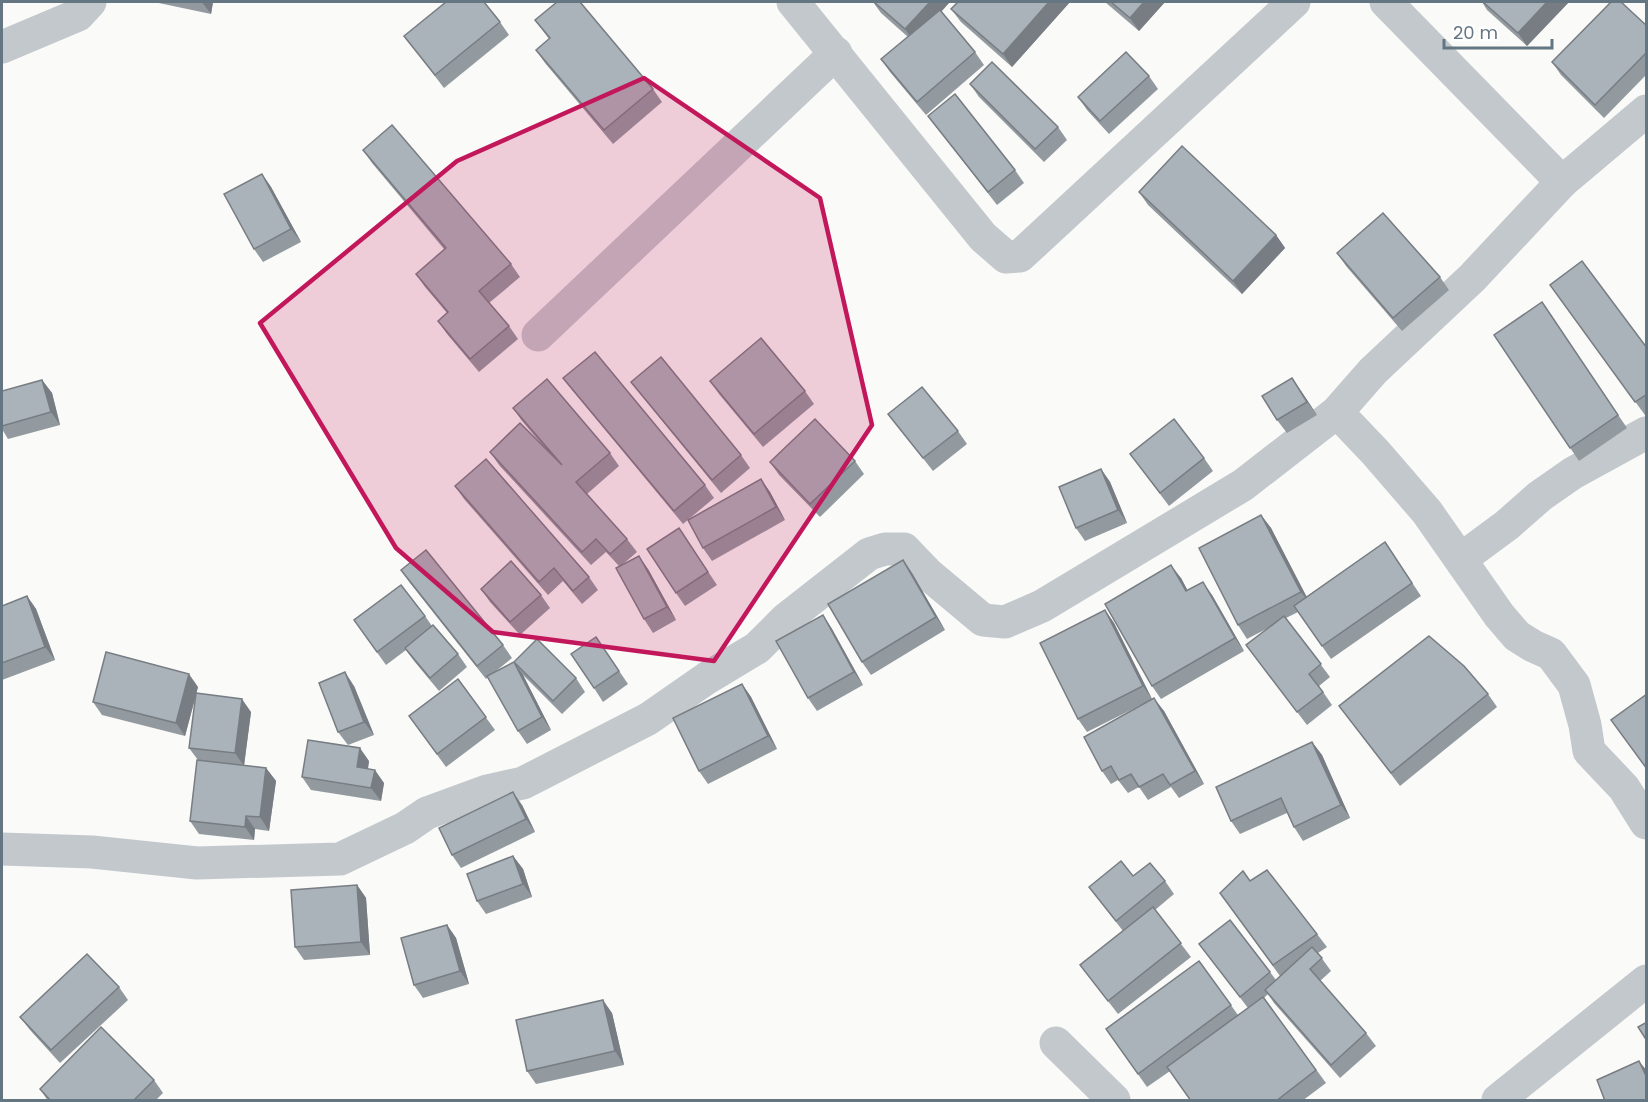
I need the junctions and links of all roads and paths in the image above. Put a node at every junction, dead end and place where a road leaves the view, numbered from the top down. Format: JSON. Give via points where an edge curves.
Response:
{"nodes":[{"id":1,"x":90,"y":2,"type":"edge"},
{"id":2,"x":793,"y":2,"type":"edge"},
{"id":3,"x":1294,"y":2,"type":"edge"},
{"id":4,"x":1386,"y":2,"type":"edge"},
{"id":5,"x":2,"y":47,"type":"edge"},
{"id":6,"x":836,"y":53,"type":"junction"},
{"id":7,"x":1647,"y":111,"type":"edge"},
{"id":8,"x":1562,"y":182,"type":"junction"},
{"id":9,"x":538,"y":335,"type":"dead end"},
{"id":10,"x":1337,"y":412,"type":"junction"},
{"id":11,"x":1647,"y":433,"type":"edge"},
{"id":12,"x":1461,"y":559,"type":"junction"},
{"id":13,"x":1647,"y":823,"type":"edge"},
{"id":14,"x":2,"y":849,"type":"edge"},
{"id":15,"x":1647,"y":981,"type":"edge"},
{"id":16,"x":1056,"y":1043,"type":"dead end"},
{"id":17,"x":1114,"y":1101,"type":"edge"},
{"id":18,"x":1498,"y":1101,"type":"edge"}],
"edges":[{"from":1,"to":5,"type":"street","via":[[78,15]]},
{"from":2,"to":6,"type":"street"},
{"from":3,"to":6,"type":"street","via":[[1020,255],[1006,256],[983,237]]},
{"from":4,"to":8,"type":"street"},
{"from":6,"to":9,"type":"street"},
{"from":7,"to":8,"type":"street"},
{"from":8,"to":10,"type":"street"},
{"from":10,"to":12,"type":"street","via":[[1412,495]]},
{"from":10,"to":14,"type":"street","via":[[1244,485],[1042,606],[1005,622],[983,620],[904,549],[869,554],[786,619],[757,648],[648,719],[523,783],[427,813],[340,859],[197,863],[92,852]]},
{"from":11,"to":12,"type":"street","via":[[1540,496]]},
{"from":12,"to":13,"type":"street","via":[[1516,636],[1551,654],[1574,685],[1589,751],[1623,788]]},
{"from":15,"to":18,"type":"street"},
{"from":16,"to":17,"type":"street"}]}
